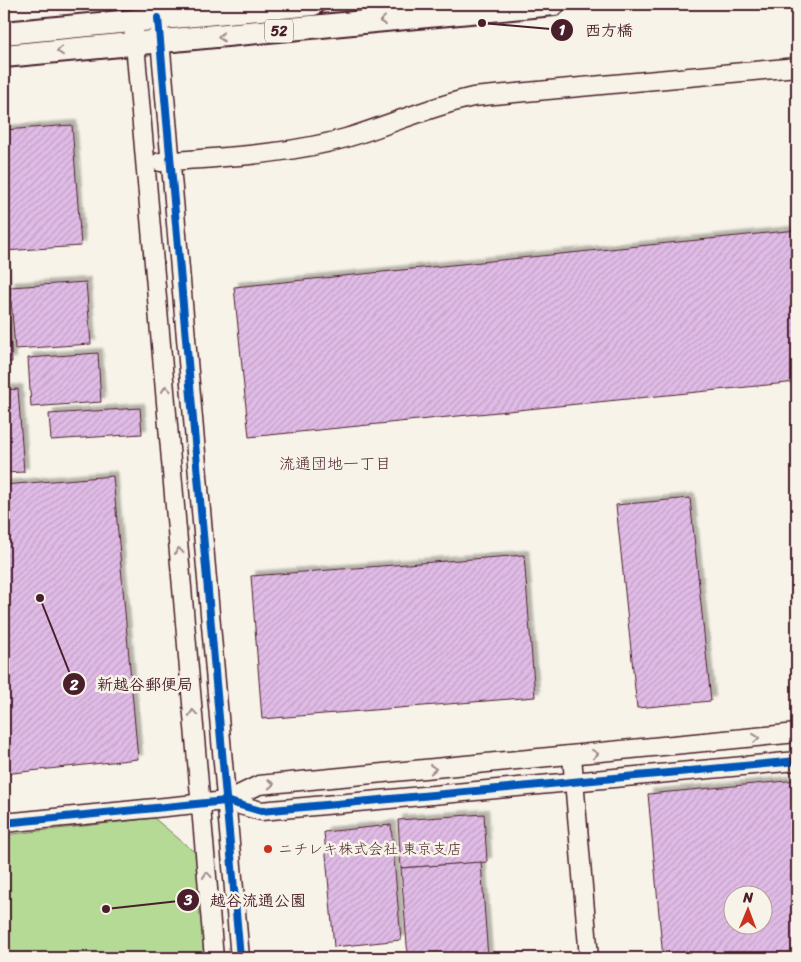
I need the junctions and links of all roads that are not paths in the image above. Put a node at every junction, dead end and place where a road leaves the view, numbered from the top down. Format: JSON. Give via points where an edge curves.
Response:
{"nodes":[{"id":1,"x":313,"y":4,"type":"edge"},
{"id":2,"x":554,"y":4,"type":"edge"},
{"id":3,"x":158,"y":18,"type":"junction"},
{"id":4,"x":133,"y":20,"type":"junction"},
{"id":5,"x":4,"y":33,"type":"edge"},
{"id":6,"x":160,"y":42,"type":"junction"},
{"id":7,"x":136,"y":44,"type":"junction"},
{"id":8,"x":4,"y":56,"type":"edge"},
{"id":9,"x":797,"y":67,"type":"edge"},
{"id":10,"x":171,"y":161,"type":"junction"},
{"id":11,"x":147,"y":164,"type":"junction"},
{"id":12,"x":797,"y":734,"type":"edge"},
{"id":13,"x":572,"y":756,"type":"junction"},
{"id":14,"x":797,"y":761,"type":"edge"},
{"id":15,"x":574,"y":782,"type":"junction"},
{"id":16,"x":226,"y":801,"type":"junction"},
{"id":17,"x":201,"y":804,"type":"junction"},
{"id":18,"x":4,"y":823,"type":"edge"},
{"id":19,"x":214,"y":958,"type":"edge"},
{"id":20,"x":240,"y":958,"type":"edge"},
{"id":21,"x":589,"y":958,"type":"edge"}],
"edges":[{"from":1,"to":3,"type":"main road","number":"52"},
{"from":2,"to":6,"type":"main road","number":"52","one_way":true},
{"from":3,"to":4,"type":"main road","number":"52"},
{"from":3,"to":6,"type":"street"},
{"from":4,"to":5,"type":"main road","number":"52"},
{"from":4,"to":7,"type":"street"},
{"from":6,"to":7,"type":"main road","number":"52"},
{"from":6,"to":10,"type":"street"},
{"from":7,"to":8,"type":"main road","number":"52","one_way":true},
{"from":7,"to":11,"type":"street"},
{"from":9,"to":10,"type":"street","via":[[473,97],[446,103],[346,138],[305,147]]},
{"from":10,"to":11,"type":"street"},
{"from":10,"to":16,"type":"street"},
{"from":17,"to":11,"type":"street","one_way":true},
{"from":13,"to":12,"type":"street","one_way":true},
{"from":13,"to":15,"type":"street"},
{"from":16,"to":13,"type":"street","one_way":true,"via":[[259,785]]},
{"from":14,"to":15,"type":"street"},
{"from":15,"to":16,"type":"street","via":[[261,811]]},
{"from":15,"to":21,"type":"street"},
{"from":16,"to":17,"type":"street"},
{"from":16,"to":20,"type":"street"},
{"from":17,"to":18,"type":"street"},
{"from":19,"to":17,"type":"street","one_way":true}]}
